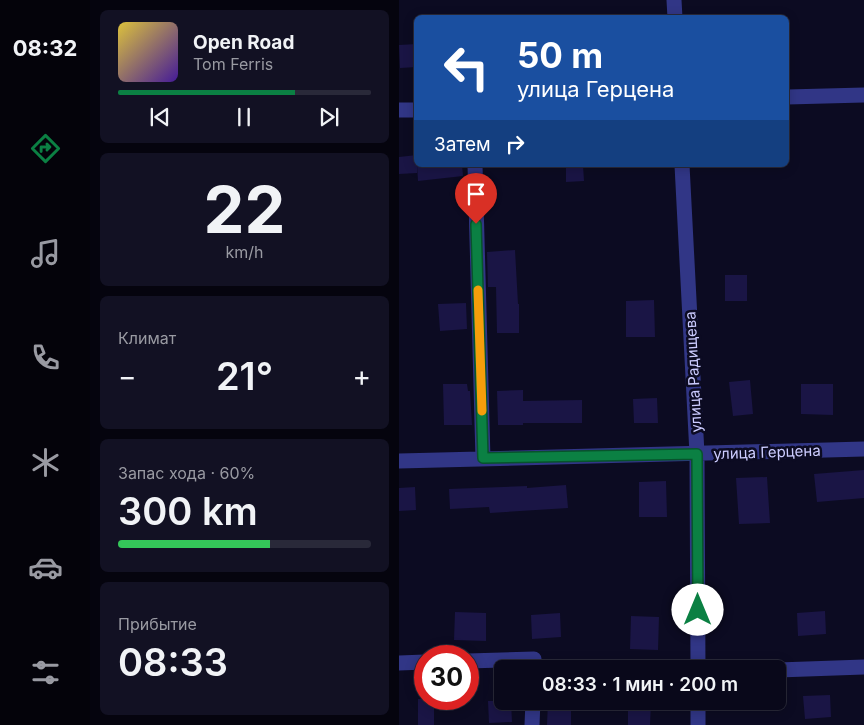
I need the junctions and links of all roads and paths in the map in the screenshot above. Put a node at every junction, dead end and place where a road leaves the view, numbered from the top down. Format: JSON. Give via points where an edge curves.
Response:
{"nodes":[{"id":1,"x":675,"y":0,"type":"edge"},
{"id":2,"x":675,"y":15,"type":"edge"},
{"id":3,"x":864,"y":95,"type":"edge"},
{"id":4,"x":789,"y":97,"type":"edge"},
{"id":5,"x":399,"y":110,"type":"edge"},
{"id":6,"x":414,"y":110,"type":"edge"},
{"id":7,"x":475,"y":167,"type":"edge"},
{"id":8,"x":682,"y":167,"type":"edge"},
{"id":9,"x":864,"y":449,"type":"edge"},
{"id":10,"x":697,"y":454,"type":"junction"},
{"id":11,"x":483,"y":458,"type":"junction"},
{"id":12,"x":399,"y":461,"type":"edge"},
{"id":13,"x":494,"y":660,"type":"edge"},
{"id":14,"x":501,"y":660,"type":"edge"},
{"id":15,"x":534,"y":660,"type":"edge"},
{"id":16,"x":698,"y":660,"type":"edge"},
{"id":17,"x":479,"y":661,"type":"edge"},
{"id":18,"x":414,"y":662,"type":"edge"},
{"id":19,"x":399,"y":663,"type":"edge"},
{"id":20,"x":864,"y":666,"type":"edge"},
{"id":21,"x":786,"y":670,"type":"edge"},
{"id":22,"x":533,"y":710,"type":"edge"},
{"id":23,"x":698,"y":710,"type":"edge"},
{"id":24,"x":532,"y":725,"type":"edge"},
{"id":25,"x":698,"y":725,"type":"edge"}],
"edges":[{"from":1,"to":2,"type":"street"},
{"from":3,"to":4,"type":"street"},
{"from":5,"to":6,"type":"street"},
{"from":7,"to":11,"type":"street"},
{"from":8,"to":10,"type":"street","name":"улица Радищева"},
{"from":9,"to":10,"type":"street","name":"улица Герцена"},
{"from":10,"to":11,"type":"street","name":"улица Герцена"},
{"from":10,"to":16,"type":"street","name":"улица Радищева"},
{"from":11,"to":12,"type":"street","name":"улица Герцена"},
{"from":13,"to":17,"type":"street"},
{"from":14,"to":15,"type":"street"},
{"from":18,"to":19,"type":"street"},
{"from":20,"to":21,"type":"street"},
{"from":22,"to":24,"type":"street"},
{"from":23,"to":25,"type":"street"}]}
